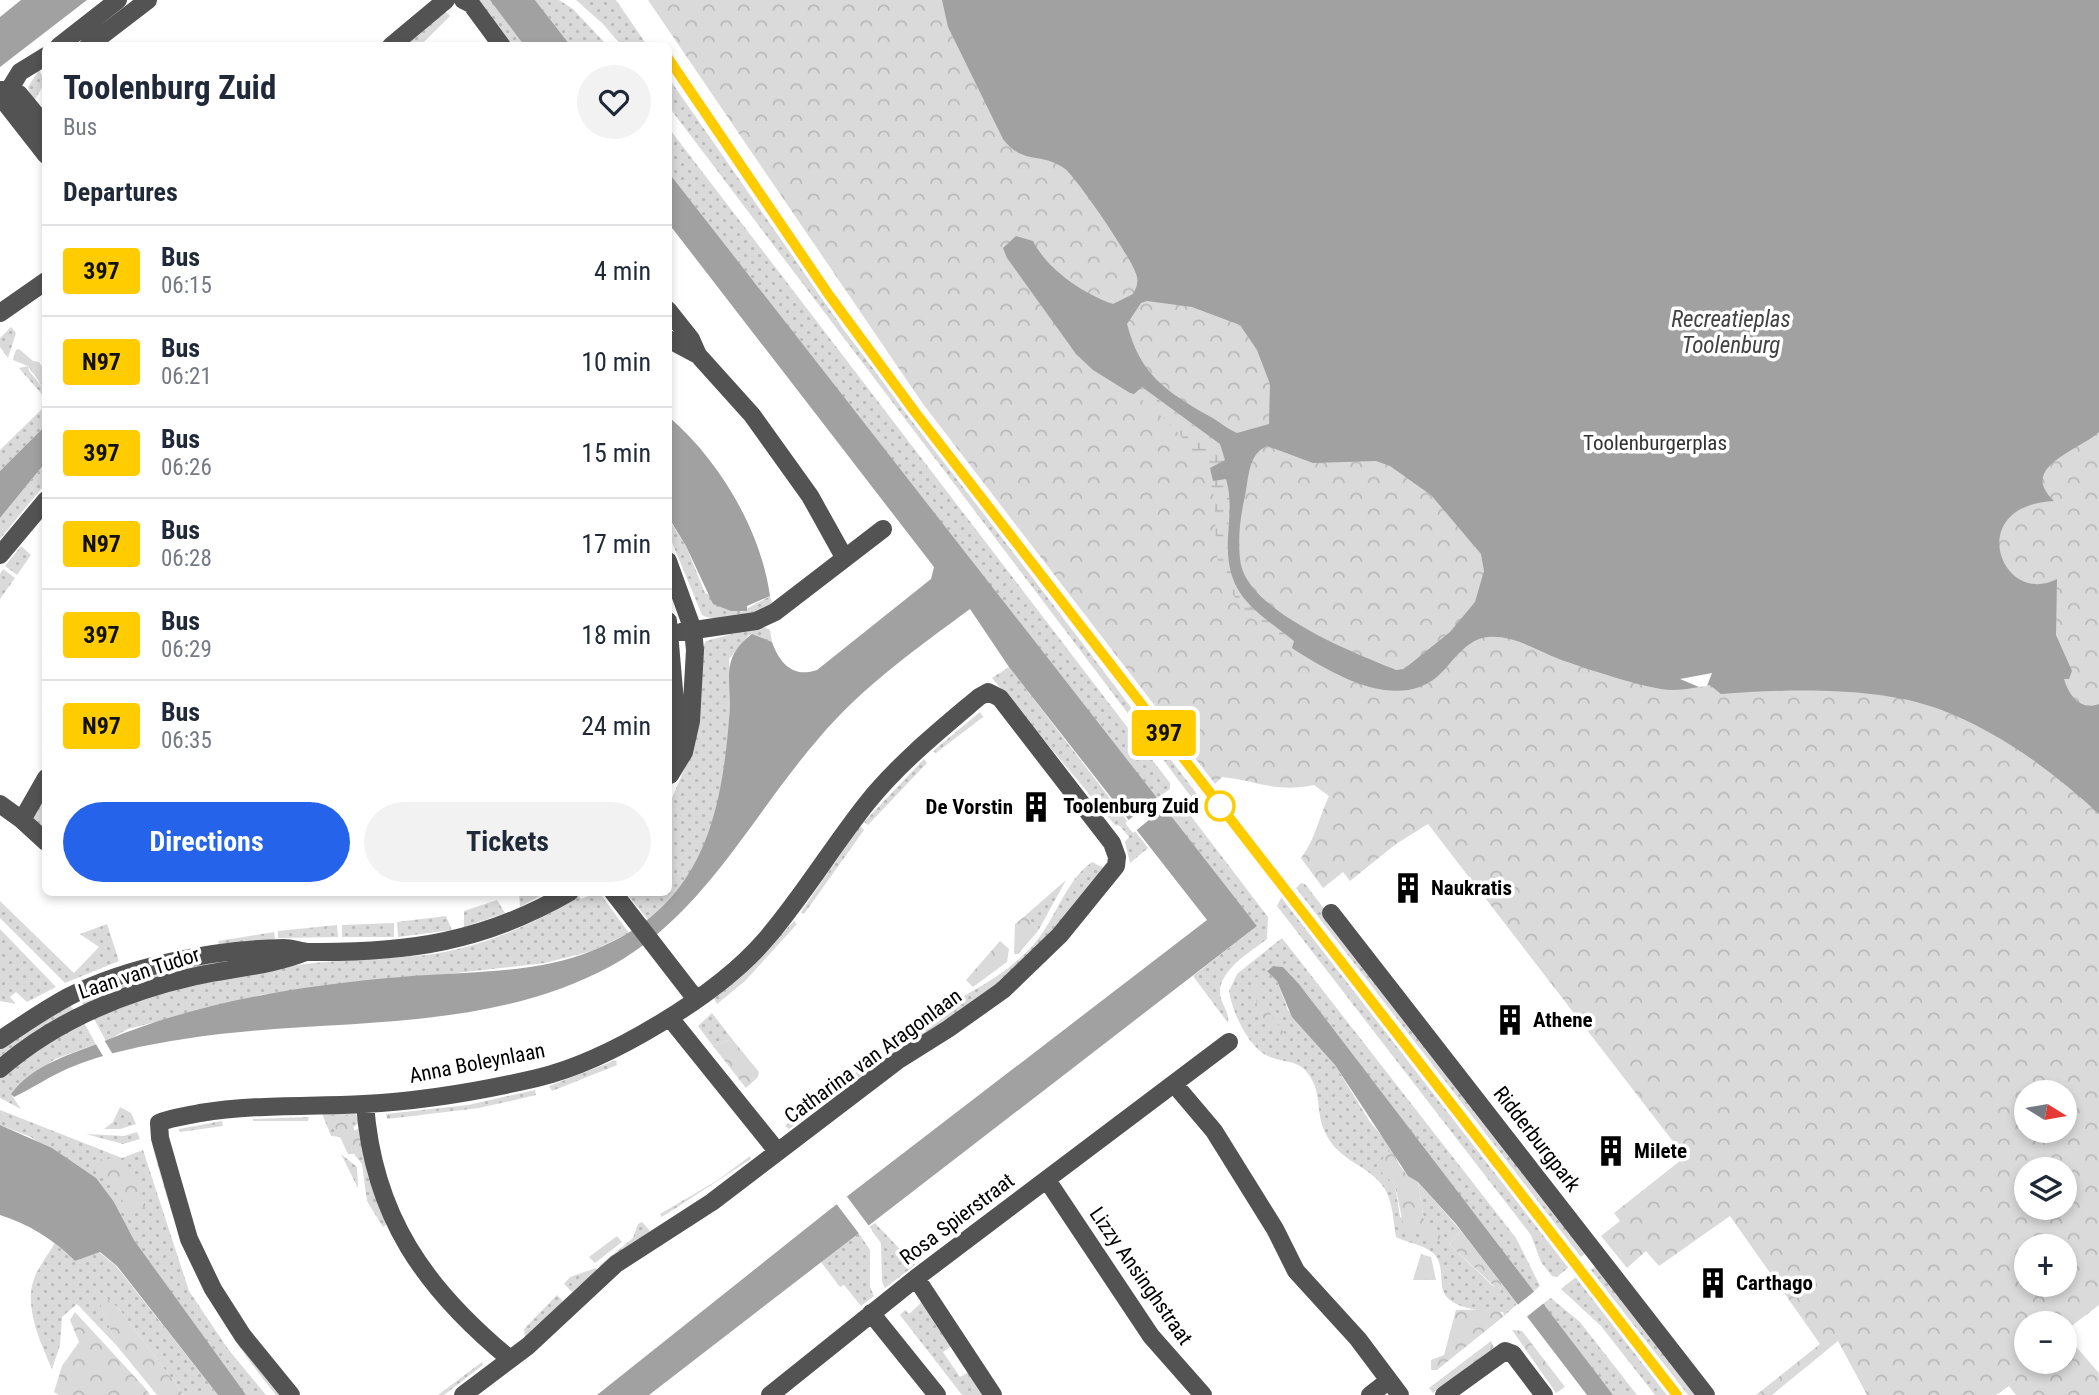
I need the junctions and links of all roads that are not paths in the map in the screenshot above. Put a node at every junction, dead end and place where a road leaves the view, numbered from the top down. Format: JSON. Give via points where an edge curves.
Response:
{"nodes":[{"id":1,"x":118,"y":0,"type":"edge"},
{"id":2,"x":148,"y":0,"type":"edge"},
{"id":3,"x":446,"y":0,"type":"edge"},
{"id":4,"x":463,"y":0,"type":"edge"},
{"id":5,"x":64,"y":42,"type":"edge"},
{"id":6,"x":93,"y":42,"type":"edge"},
{"id":7,"x":396,"y":42,"type":"edge"},
{"id":8,"x":499,"y":42,"type":"edge"},
{"id":9,"x":41,"y":59,"type":"edge"},
{"id":10,"x":7,"y":97,"type":"edge"},
{"id":11,"x":42,"y":124,"type":"edge"},
{"id":12,"x":42,"y":149,"type":"edge"},
{"id":13,"x":42,"y":284,"type":"edge"},
{"id":14,"x":0,"y":313,"type":"edge"},
{"id":15,"x":672,"y":315,"type":"edge"},
{"id":16,"x":672,"y":341,"type":"edge"},
{"id":17,"x":698,"y":355,"type":"junction"},
{"id":18,"x":42,"y":505,"type":"edge"},
{"id":19,"x":883,"y":529,"type":"dead end"},
{"id":20,"x":0,"y":555,"type":"edge"},
{"id":21,"x":844,"y":557,"type":"junction"},
{"id":22,"x":672,"y":572,"type":"edge"},
{"id":23,"x":672,"y":627,"type":"edge"},
{"id":24,"x":693,"y":630,"type":"junction"},
{"id":25,"x":672,"y":656,"type":"edge"},
{"id":26,"x":988,"y":692,"type":"joint"},
{"id":27,"x":672,"y":750,"type":"edge"},
{"id":28,"x":672,"y":772,"type":"edge"},
{"id":29,"x":42,"y":785,"type":"edge"},
{"id":30,"x":0,"y":804,"type":"edge"},
{"id":31,"x":22,"y":820,"type":"junction"},
{"id":32,"x":42,"y":838,"type":"edge"},
{"id":33,"x":562,"y":896,"type":"edge"},
{"id":34,"x":616,"y":896,"type":"edge"},
{"id":35,"x":1331,"y":913,"type":"dead end"},
{"id":36,"x":306,"y":953,"type":"junction"},
{"id":37,"x":71,"y":996,"type":"junction"},
{"id":38,"x":695,"y":998,"type":"junction"},
{"id":39,"x":82,"y":1014,"type":"junction"},
{"id":40,"x":670,"y":1018,"type":"junction"},
{"id":41,"x":0,"y":1040,"type":"edge"},
{"id":42,"x":1229,"y":1042,"type":"dead end"},
{"id":43,"x":0,"y":1069,"type":"edge"},
{"id":44,"x":1175,"y":1085,"type":"junction"},
{"id":45,"x":365,"y":1104,"type":"junction"},
{"id":46,"x":777,"y":1152,"type":"junction"},
{"id":47,"x":1047,"y":1180,"type":"junction"},
{"id":48,"x":916,"y":1278,"type":"junction"},
{"id":49,"x":871,"y":1313,"type":"junction"},
{"id":50,"x":510,"y":1359,"type":"junction"},
{"id":51,"x":1388,"y":1381,"type":"junction"},
{"id":52,"x":291,"y":1395,"type":"edge"},
{"id":53,"x":463,"y":1395,"type":"edge"},
{"id":54,"x":770,"y":1395,"type":"edge"},
{"id":55,"x":936,"y":1395,"type":"edge"},
{"id":56,"x":993,"y":1395,"type":"edge"},
{"id":57,"x":1203,"y":1395,"type":"edge"},
{"id":58,"x":1370,"y":1395,"type":"edge"},
{"id":59,"x":1400,"y":1395,"type":"edge"},
{"id":60,"x":1444,"y":1395,"type":"edge"},
{"id":61,"x":1544,"y":1395,"type":"edge"},
{"id":62,"x":1706,"y":1395,"type":"edge"}],
"edges":[{"from":1,"to":5,"type":"street"},
{"from":2,"to":6,"type":"street"},
{"from":3,"to":7,"type":"street"},
{"from":4,"to":8,"type":"street"},
{"from":9,"to":10,"type":"street"},
{"from":10,"to":11,"type":"street"},
{"from":10,"to":12,"type":"street"},
{"from":13,"to":14,"type":"street"},
{"from":15,"to":17,"type":"street"},
{"from":16,"to":17,"type":"street"},
{"from":17,"to":21,"type":"street","via":[[777,448]]},
{"from":18,"to":20,"type":"street"},
{"from":19,"to":21,"type":"street"},
{"from":21,"to":24,"type":"street","via":[[775,612],[756,621]]},
{"from":22,"to":24,"type":"street"},
{"from":23,"to":24,"type":"street"},
{"from":24,"to":28,"type":"street","via":[[691,721],[684,752]]},
{"from":25,"to":27,"type":"street","via":[[676,713]]},
{"from":26,"to":38,"type":"street","name":"Anna Boleynlaan","via":[[920,747],[868,802],[764,942],[734,971]]},
{"from":26,"to":46,"type":"street","name":"Catharina van Aragonlaan","via":[[1000,698],[1112,843],[1116,866],[1060,935],[1003,989],[897,1061]]},
{"from":29,"to":31,"type":"street"},
{"from":30,"to":31,"type":"street"},
{"from":31,"to":32,"type":"street"},
{"from":33,"to":36,"type":"street","name":"Laan van Tudor","via":[[485,933],[417,948]]},
{"from":34,"to":38,"type":"street"},
{"from":35,"to":62,"type":"street","name":"Ridderburgpark"},
{"from":36,"to":37,"type":"street","name":"Laan van Tudor","via":[[287,948],[205,956],[161,965]]},
{"from":36,"to":39,"type":"street","name":"Laan van Tudor","via":[[194,977]]},
{"from":37,"to":39,"type":"street"},
{"from":37,"to":41,"type":"street","name":"Laan van Tudor"},
{"from":38,"to":40,"type":"street","name":"Anna Boleynlaan"},
{"from":39,"to":43,"type":"street","name":"Laan van Tudor"},
{"from":40,"to":45,"type":"street","name":"Anna Boleynlaan","via":[[541,1077],[480,1090]]},
{"from":40,"to":46,"type":"street"},
{"from":42,"to":44,"type":"street","name":"Rosa Spierstraat"},
{"from":44,"to":47,"type":"street","name":"Rosa Spierstraat"},
{"from":44,"to":51,"type":"street","via":[[1214,1131],[1296,1271],[1358,1339]]},
{"from":45,"to":50,"type":"street","via":[[372,1164],[396,1227],[421,1266]]},
{"from":45,"to":52,"type":"street","name":"Anna Boleynlaan","via":[[236,1107],[159,1123],[195,1252],[243,1336]]},
{"from":46,"to":50,"type":"street","name":"Catharina van Aragonlaan","via":[[712,1202],[616,1264]]},
{"from":47,"to":48,"type":"street","name":"Rosa Spierstraat"},
{"from":47,"to":57,"type":"street","name":"Lizzy Ansinghstraat","via":[[1151,1336]]},
{"from":48,"to":49,"type":"street","name":"Rosa Spierstraat"},
{"from":48,"to":56,"type":"street"},
{"from":49,"to":54,"type":"street","name":"Rosa Spierstraat"},
{"from":49,"to":55,"type":"street"},
{"from":50,"to":53,"type":"street","name":"Catharina van Aragonlaan"},
{"from":51,"to":58,"type":"street"},
{"from":51,"to":59,"type":"street"},
{"from":60,"to":61,"type":"street","via":[[1505,1351],[1513,1354]]}]}
